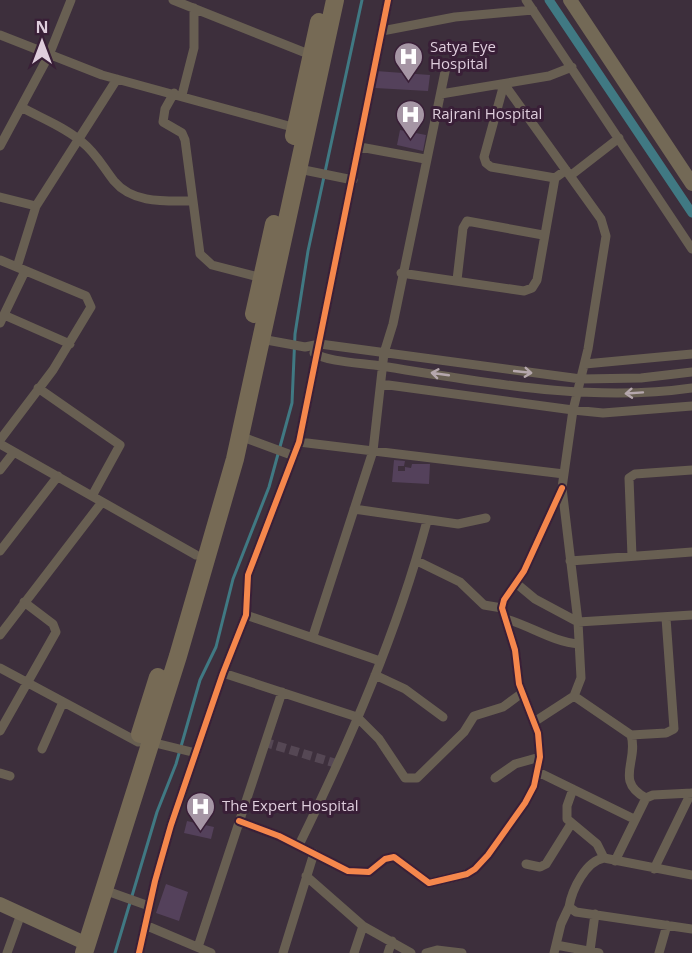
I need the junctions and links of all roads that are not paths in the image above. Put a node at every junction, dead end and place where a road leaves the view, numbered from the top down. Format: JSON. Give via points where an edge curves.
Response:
{"nodes":[{"id":1,"x":173,"y":0,"type":"edge"},
{"id":2,"x":323,"y":0,"type":"edge"},
{"id":3,"x":335,"y":0,"type":"edge"},
{"id":4,"x":388,"y":0,"type":"edge"},
{"id":5,"x":526,"y":0,"type":"edge"},
{"id":6,"x":570,"y":0,"type":"edge"},
{"id":7,"x":68,"y":1,"type":"edge"},
{"id":8,"x":194,"y":8,"type":"junction"},
{"id":9,"x":533,"y":10,"type":"junction"},
{"id":10,"x":382,"y":30,"type":"junction"},
{"id":11,"x":0,"y":34,"type":"edge"},
{"id":12,"x":49,"y":55,"type":"junction"},
{"id":13,"x":311,"y":55,"type":"junction"},
{"id":14,"x":446,"y":67,"type":"dead end"},
{"id":15,"x":572,"y":67,"type":"junction"},
{"id":16,"x":117,"y":79,"type":"junction"},
{"id":17,"x":504,"y":84,"type":"junction"},
{"id":18,"x":178,"y":94,"type":"junction"},
{"id":19,"x":441,"y":94,"type":"junction"},
{"id":20,"x":21,"y":107,"type":"junction"},
{"id":21,"x":296,"y":128,"type":"junction"},
{"id":22,"x":619,"y":138,"type":"junction"},
{"id":23,"x":80,"y":140,"type":"junction"},
{"id":24,"x":0,"y":146,"type":"edge"},
{"id":25,"x":360,"y":147,"type":"junction"},
{"id":26,"x":425,"y":159,"type":"junction"},
{"id":27,"x":313,"y":172,"type":"junction"},
{"id":28,"x":568,"y":173,"type":"junction"},
{"id":29,"x":555,"y":178,"type":"junction"},
{"id":30,"x":353,"y":180,"type":"junction"},
{"id":31,"x":692,"y":184,"type":"edge"},
{"id":32,"x":0,"y":197,"type":"edge"},
{"id":33,"x":193,"y":201,"type":"junction"},
{"id":34,"x":36,"y":206,"type":"junction"},
{"id":35,"x":543,"y":235,"type":"junction"},
{"id":36,"x":692,"y":249,"type":"edge"},
{"id":37,"x":0,"y":260,"type":"edge"},
{"id":38,"x":21,"y":269,"type":"junction"},
{"id":39,"x":401,"y":273,"type":"junction"},
{"id":40,"x":262,"y":278,"type":"junction"},
{"id":41,"x":458,"y":280,"type":"junction"},
{"id":42,"x":2,"y":319,"type":"edge"},
{"id":43,"x":269,"y":340,"type":"junction"},
{"id":44,"x":70,"y":344,"type":"junction"},
{"id":45,"x":320,"y":344,"type":"junction"},
{"id":46,"x":305,"y":347,"type":"junction"},
{"id":47,"x":384,"y":353,"type":"junction"},
{"id":48,"x":692,"y":354,"type":"edge"},
{"id":49,"x":318,"y":356,"type":"junction"},
{"id":50,"x":585,"y":364,"type":"junction"},
{"id":51,"x":383,"y":366,"type":"junction"},
{"id":52,"x":692,"y":372,"type":"edge"},
{"id":53,"x":581,"y":379,"type":"junction"},
{"id":54,"x":381,"y":384,"type":"junction"},
{"id":55,"x":38,"y":388,"type":"junction"},
{"id":56,"x":692,"y":388,"type":"edge"},
{"id":57,"x":578,"y":393,"type":"junction"},
{"id":58,"x":692,"y":406,"type":"edge"},
{"id":59,"x":573,"y":410,"type":"junction"},
{"id":60,"x":240,"y":436,"type":"junction"},
{"id":61,"x":0,"y":442,"type":"edge"},
{"id":62,"x":299,"y":442,"type":"junction"},
{"id":63,"x":14,"y":452,"type":"junction"},
{"id":64,"x":373,"y":452,"type":"junction"},
{"id":65,"x":294,"y":456,"type":"junction"},
{"id":66,"x":0,"y":470,"type":"edge"},
{"id":67,"x":692,"y":470,"type":"edge"},
{"id":68,"x":564,"y":474,"type":"junction"},
{"id":69,"x":58,"y":476,"type":"junction"},
{"id":70,"x":562,"y":488,"type":"junction"},
{"id":71,"x":92,"y":496,"type":"junction"},
{"id":72,"x":102,"y":502,"type":"junction"},
{"id":73,"x":354,"y":509,"type":"junction"},
{"id":74,"x":486,"y":518,"type":"dead end"},
{"id":75,"x":427,"y":521,"type":"junction"},
{"id":76,"x":0,"y":552,"type":"edge"},
{"id":77,"x":692,"y":552,"type":"edge"},
{"id":78,"x":196,"y":555,"type":"junction"},
{"id":79,"x":632,"y":556,"type":"junction"},
{"id":80,"x":417,"y":561,"type":"junction"},
{"id":81,"x":570,"y":561,"type":"junction"},
{"id":82,"x":517,"y":584,"type":"junction"},
{"id":83,"x":24,"y":602,"type":"junction"},
{"id":84,"x":502,"y":608,"type":"junction"},
{"id":85,"x":246,"y":615,"type":"junction"},
{"id":86,"x":692,"y":615,"type":"edge"},
{"id":87,"x":666,"y":618,"type":"junction"},
{"id":88,"x":506,"y":619,"type":"junction"},
{"id":89,"x":578,"y":622,"type":"junction"},
{"id":90,"x":0,"y":635,"type":"edge"},
{"id":91,"x":313,"y":636,"type":"junction"},
{"id":92,"x":579,"y":644,"type":"junction"},
{"id":93,"x":380,"y":661,"type":"junction"},
{"id":94,"x":0,"y":668,"type":"edge"},
{"id":95,"x":223,"y":673,"type":"junction"},
{"id":96,"x":375,"y":675,"type":"junction"},
{"id":97,"x":26,"y":682,"type":"junction"},
{"id":98,"x":282,"y":692,"type":"junction"},
{"id":99,"x":522,"y":693,"type":"junction"},
{"id":100,"x":574,"y":696,"type":"junction"},
{"id":101,"x":63,"y":702,"type":"junction"},
{"id":102,"x":357,"y":717,"type":"junction"},
{"id":103,"x":443,"y":717,"type":"dead end"},
{"id":104,"x":534,"y":722,"type":"junction"},
{"id":105,"x":0,"y":731,"type":"edge"},
{"id":106,"x":631,"y":735,"type":"junction"},
{"id":107,"x":144,"y":742,"type":"junction"},
{"id":108,"x":42,"y":749,"type":"dead end"},
{"id":109,"x":196,"y":753,"type":"junction"},
{"id":110,"x":540,"y":757,"type":"junction"},
{"id":111,"x":538,"y":772,"type":"junction"},
{"id":112,"x":0,"y":773,"type":"edge"},
{"id":113,"x":10,"y":776,"type":"dead end"},
{"id":114,"x":495,"y":778,"type":"dead end"},
{"id":115,"x":573,"y":789,"type":"junction"},
{"id":116,"x":692,"y":794,"type":"edge"},
{"id":117,"x":646,"y":798,"type":"junction"},
{"id":118,"x":634,"y":819,"type":"junction"},
{"id":119,"x":239,"y":821,"type":"junction"},
{"id":120,"x":571,"y":824,"type":"junction"},
{"id":121,"x":299,"y":845,"type":"junction"},
{"id":122,"x":314,"y":853,"type":"junction"},
{"id":123,"x":604,"y":858,"type":"junction"},
{"id":124,"x":615,"y":861,"type":"junction"},
{"id":125,"x":526,"y":864,"type":"dead end"},
{"id":126,"x":654,"y":869,"type":"junction"},
{"id":127,"x":692,"y":875,"type":"edge"},
{"id":128,"x":306,"y":876,"type":"junction"},
{"id":129,"x":104,"y":891,"type":"junction"},
{"id":130,"x":0,"y":904,"type":"edge"},
{"id":131,"x":149,"y":906,"type":"junction"},
{"id":132,"x":569,"y":907,"type":"junction"},
{"id":133,"x":21,"y":914,"type":"junction"},
{"id":134,"x":595,"y":914,"type":"junction"},
{"id":135,"x":145,"y":925,"type":"junction"},
{"id":136,"x":667,"y":925,"type":"junction"},
{"id":137,"x":363,"y":926,"type":"junction"},
{"id":138,"x":692,"y":929,"type":"edge"},
{"id":139,"x":392,"y":941,"type":"junction"},
{"id":140,"x":80,"y":947,"type":"edge"},
{"id":141,"x":198,"y":947,"type":"junction"},
{"id":142,"x":555,"y":949,"type":"edge"},
{"id":143,"x":594,"y":952,"type":"edge"},
{"id":144,"x":7,"y":953,"type":"edge"},
{"id":145,"x":139,"y":953,"type":"edge"},
{"id":146,"x":211,"y":953,"type":"edge"},
{"id":147,"x":283,"y":953,"type":"edge"},
{"id":148,"x":354,"y":953,"type":"edge"},
{"id":149,"x":388,"y":953,"type":"edge"},
{"id":150,"x":411,"y":953,"type":"edge"},
{"id":151,"x":426,"y":953,"type":"edge"},
{"id":152,"x":462,"y":953,"type":"edge"},
{"id":153,"x":659,"y":953,"type":"edge"}],
"edges":[{"from":1,"to":8,"type":"street"},
{"from":2,"to":13,"type":"highway"},
{"from":3,"to":27,"type":"highway"},
{"from":4,"to":10,"type":"street"},
{"from":5,"to":9,"type":"street"},
{"from":6,"to":31,"type":"street"},
{"from":7,"to":12,"type":"street"},
{"from":8,"to":13,"type":"street"},
{"from":8,"to":18,"type":"street","via":[[194,48]]},
{"from":9,"to":10,"type":"street","via":[[455,17]]},
{"from":9,"to":15,"type":"street"},
{"from":10,"to":25,"type":"street"},
{"from":11,"to":12,"type":"street"},
{"from":12,"to":16,"type":"street"},
{"from":12,"to":20,"type":"street"},
{"from":13,"to":21,"type":"highway"},
{"from":14,"to":19,"type":"street"},
{"from":15,"to":17,"type":"street","via":[[549,76]]},
{"from":15,"to":22,"type":"street"},
{"from":16,"to":18,"type":"street"},
{"from":16,"to":23,"type":"street"},
{"from":17,"to":19,"type":"street"},
{"from":17,"to":28,"type":"street"},
{"from":17,"to":29,"type":"street","via":[[484,157],[486,164]]},
{"from":18,"to":21,"type":"street"},
{"from":18,"to":33,"type":"street","via":[[165,109],[163,122],[182,133],[185,140]]},
{"from":19,"to":26,"type":"street"},
{"from":20,"to":23,"type":"street"},
{"from":20,"to":24,"type":"street"},
{"from":21,"to":40,"type":"highway"},
{"from":22,"to":28,"type":"street"},
{"from":22,"to":36,"type":"street"},
{"from":23,"to":33,"type":"street","via":[[98,156],[124,191],[160,201]]},
{"from":23,"to":34,"type":"street"},
{"from":25,"to":26,"type":"street"},
{"from":25,"to":30,"type":"street"},
{"from":26,"to":39,"type":"street"},
{"from":27,"to":30,"type":"street"},
{"from":27,"to":43,"type":"highway"},
{"from":28,"to":29,"type":"street"},
{"from":28,"to":50,"type":"street","via":[[601,219],[606,236]]},
{"from":29,"to":35,"type":"street"},
{"from":30,"to":45,"type":"street"},
{"from":32,"to":34,"type":"street"},
{"from":33,"to":40,"type":"street","via":[[197,247],[205,261]]},
{"from":34,"to":38,"type":"street"},
{"from":35,"to":41,"type":"street","via":[[537,280],[532,288],[524,291]]},
{"from":35,"to":41,"type":"street","via":[[467,221]]},
{"from":37,"to":38,"type":"street"},
{"from":38,"to":42,"type":"street"},
{"from":38,"to":44,"type":"street","via":[[90,300],[90,313]]},
{"from":39,"to":41,"type":"street"},
{"from":39,"to":47,"type":"street"},
{"from":40,"to":78,"type":"highway","via":[[225,454]]},
{"from":42,"to":44,"type":"street"},
{"from":43,"to":46,"type":"street"},
{"from":43,"to":60,"type":"highway"},
{"from":44,"to":55,"type":"street"},
{"from":45,"to":46,"type":"street"},
{"from":45,"to":47,"type":"street"},
{"from":45,"to":49,"type":"street"},
{"from":46,"to":49,"type":"street"},
{"from":47,"to":51,"type":"street"},
{"from":47,"to":53,"type":"street","one_way":true},
{"from":48,"to":50,"type":"street"},
{"from":49,"to":51,"type":"street"},
{"from":49,"to":62,"type":"street"},
{"from":50,"to":53,"type":"street"},
{"from":51,"to":54,"type":"street"},
{"from":57,"to":51,"type":"street","one_way":true},
{"from":52,"to":53,"type":"street"},
{"from":53,"to":57,"type":"street"},
{"from":54,"to":59,"type":"street"},
{"from":54,"to":64,"type":"street"},
{"from":55,"to":61,"type":"street"},
{"from":55,"to":71,"type":"street","via":[[120,445]]},
{"from":56,"to":57,"type":"street","one_way":true},
{"from":57,"to":59,"type":"street"},
{"from":58,"to":59,"type":"street","via":[[603,412]]},
{"from":59,"to":68,"type":"street"},
{"from":60,"to":65,"type":"street"},
{"from":60,"to":107,"type":"highway","via":[[225,496]]},
{"from":61,"to":63,"type":"street"},
{"from":62,"to":64,"type":"street"},
{"from":62,"to":65,"type":"street"},
{"from":63,"to":66,"type":"street"},
{"from":63,"to":69,"type":"street"},
{"from":64,"to":68,"type":"street"},
{"from":64,"to":73,"type":"street"},
{"from":65,"to":85,"type":"street","via":[[248,575]]},
{"from":67,"to":79,"type":"street","via":[[635,474],[629,478]]},
{"from":68,"to":70,"type":"street"},
{"from":69,"to":71,"type":"street"},
{"from":69,"to":76,"type":"street"},
{"from":70,"to":81,"type":"street"},
{"from":70,"to":82,"type":"street"},
{"from":71,"to":72,"type":"street"},
{"from":72,"to":78,"type":"street"},
{"from":72,"to":83,"type":"street"},
{"from":73,"to":75,"type":"street"},
{"from":73,"to":91,"type":"street"},
{"from":74,"to":75,"type":"street","via":[[469,524]]},
{"from":75,"to":80,"type":"street"},
{"from":77,"to":79,"type":"street"},
{"from":78,"to":107,"type":"highway"},
{"from":79,"to":81,"type":"street"},
{"from":80,"to":84,"type":"street","via":[[460,582],[484,605]]},
{"from":80,"to":93,"type":"street"},
{"from":81,"to":89,"type":"street"},
{"from":82,"to":84,"type":"street"},
{"from":82,"to":89,"type":"street","via":[[535,599]]},
{"from":83,"to":90,"type":"street"},
{"from":83,"to":97,"type":"street","via":[[53,624],[56,632]]},
{"from":84,"to":88,"type":"street"},
{"from":85,"to":91,"type":"street"},
{"from":85,"to":95,"type":"street"},
{"from":86,"to":87,"type":"street"},
{"from":87,"to":89,"type":"street"},
{"from":87,"to":106,"type":"street","via":[[674,729]]},
{"from":88,"to":92,"type":"street","via":[[535,628],[555,640]]},
{"from":88,"to":99,"type":"street"},
{"from":89,"to":92,"type":"street"},
{"from":91,"to":93,"type":"street"},
{"from":92,"to":100,"type":"street","via":[[581,678]]},
{"from":93,"to":96,"type":"street"},
{"from":94,"to":97,"type":"street"},
{"from":95,"to":98,"type":"street"},
{"from":95,"to":109,"type":"street"},
{"from":96,"to":102,"type":"street"},
{"from":96,"to":103,"type":"street","via":[[405,689]]},
{"from":97,"to":101,"type":"street"},
{"from":97,"to":105,"type":"street"},
{"from":98,"to":102,"type":"street"},
{"from":98,"to":119,"type":"street"},
{"from":99,"to":102,"type":"street","via":[[503,707],[474,716],[458,739],[413,779],[405,778],[379,739]]},
{"from":99,"to":104,"type":"street"},
{"from":100,"to":104,"type":"street"},
{"from":100,"to":106,"type":"street"},
{"from":101,"to":107,"type":"street"},
{"from":101,"to":108,"type":"street"},
{"from":102,"to":121,"type":"street"},
{"from":104,"to":110,"type":"street"},
{"from":106,"to":117,"type":"street","via":[[629,781],[636,793]]},
{"from":107,"to":109,"type":"street"},
{"from":107,"to":129,"type":"highway"},
{"from":107,"to":140,"type":"highway"},
{"from":109,"to":131,"type":"street"},
{"from":110,"to":111,"type":"street"},
{"from":110,"to":114,"type":"street","via":[[515,764]]},
{"from":111,"to":115,"type":"street"},
{"from":111,"to":122,"type":"street","via":[[525,803],[488,855],[466,874],[429,883],[398,859],[390,857],[369,872],[353,872]]},
{"from":112,"to":113,"type":"street"},
{"from":115,"to":118,"type":"street"},
{"from":115,"to":120,"type":"street","via":[[566,813]]},
{"from":116,"to":117,"type":"street"},
{"from":116,"to":126,"type":"street"},
{"from":117,"to":118,"type":"street"},
{"from":118,"to":124,"type":"street"},
{"from":119,"to":121,"type":"street"},
{"from":119,"to":141,"type":"street"},
{"from":120,"to":123,"type":"street","via":[[597,844]]},
{"from":120,"to":125,"type":"street","via":[[546,864]]},
{"from":121,"to":122,"type":"street"},
{"from":122,"to":128,"type":"street"},
{"from":123,"to":124,"type":"street"},
{"from":123,"to":132,"type":"street","via":[[588,864]]},
{"from":124,"to":126,"type":"street"},
{"from":126,"to":127,"type":"street"},
{"from":128,"to":137,"type":"street"},
{"from":128,"to":147,"type":"street"},
{"from":129,"to":131,"type":"street"},
{"from":129,"to":140,"type":"highway"},
{"from":130,"to":133,"type":"street"},
{"from":131,"to":135,"type":"street"},
{"from":132,"to":134,"type":"street","via":[[576,912]]},
{"from":132,"to":142,"type":"street"},
{"from":133,"to":140,"type":"street"},
{"from":133,"to":144,"type":"street"},
{"from":134,"to":136,"type":"street"},
{"from":134,"to":143,"type":"street"},
{"from":135,"to":141,"type":"street"},
{"from":135,"to":145,"type":"street"},
{"from":136,"to":138,"type":"street"},
{"from":136,"to":153,"type":"street"},
{"from":137,"to":139,"type":"street"},
{"from":137,"to":148,"type":"street"},
{"from":139,"to":149,"type":"street"},
{"from":139,"to":150,"type":"street"},
{"from":141,"to":146,"type":"street"},
{"from":142,"to":143,"type":"street"},
{"from":151,"to":152,"type":"street"}]}
